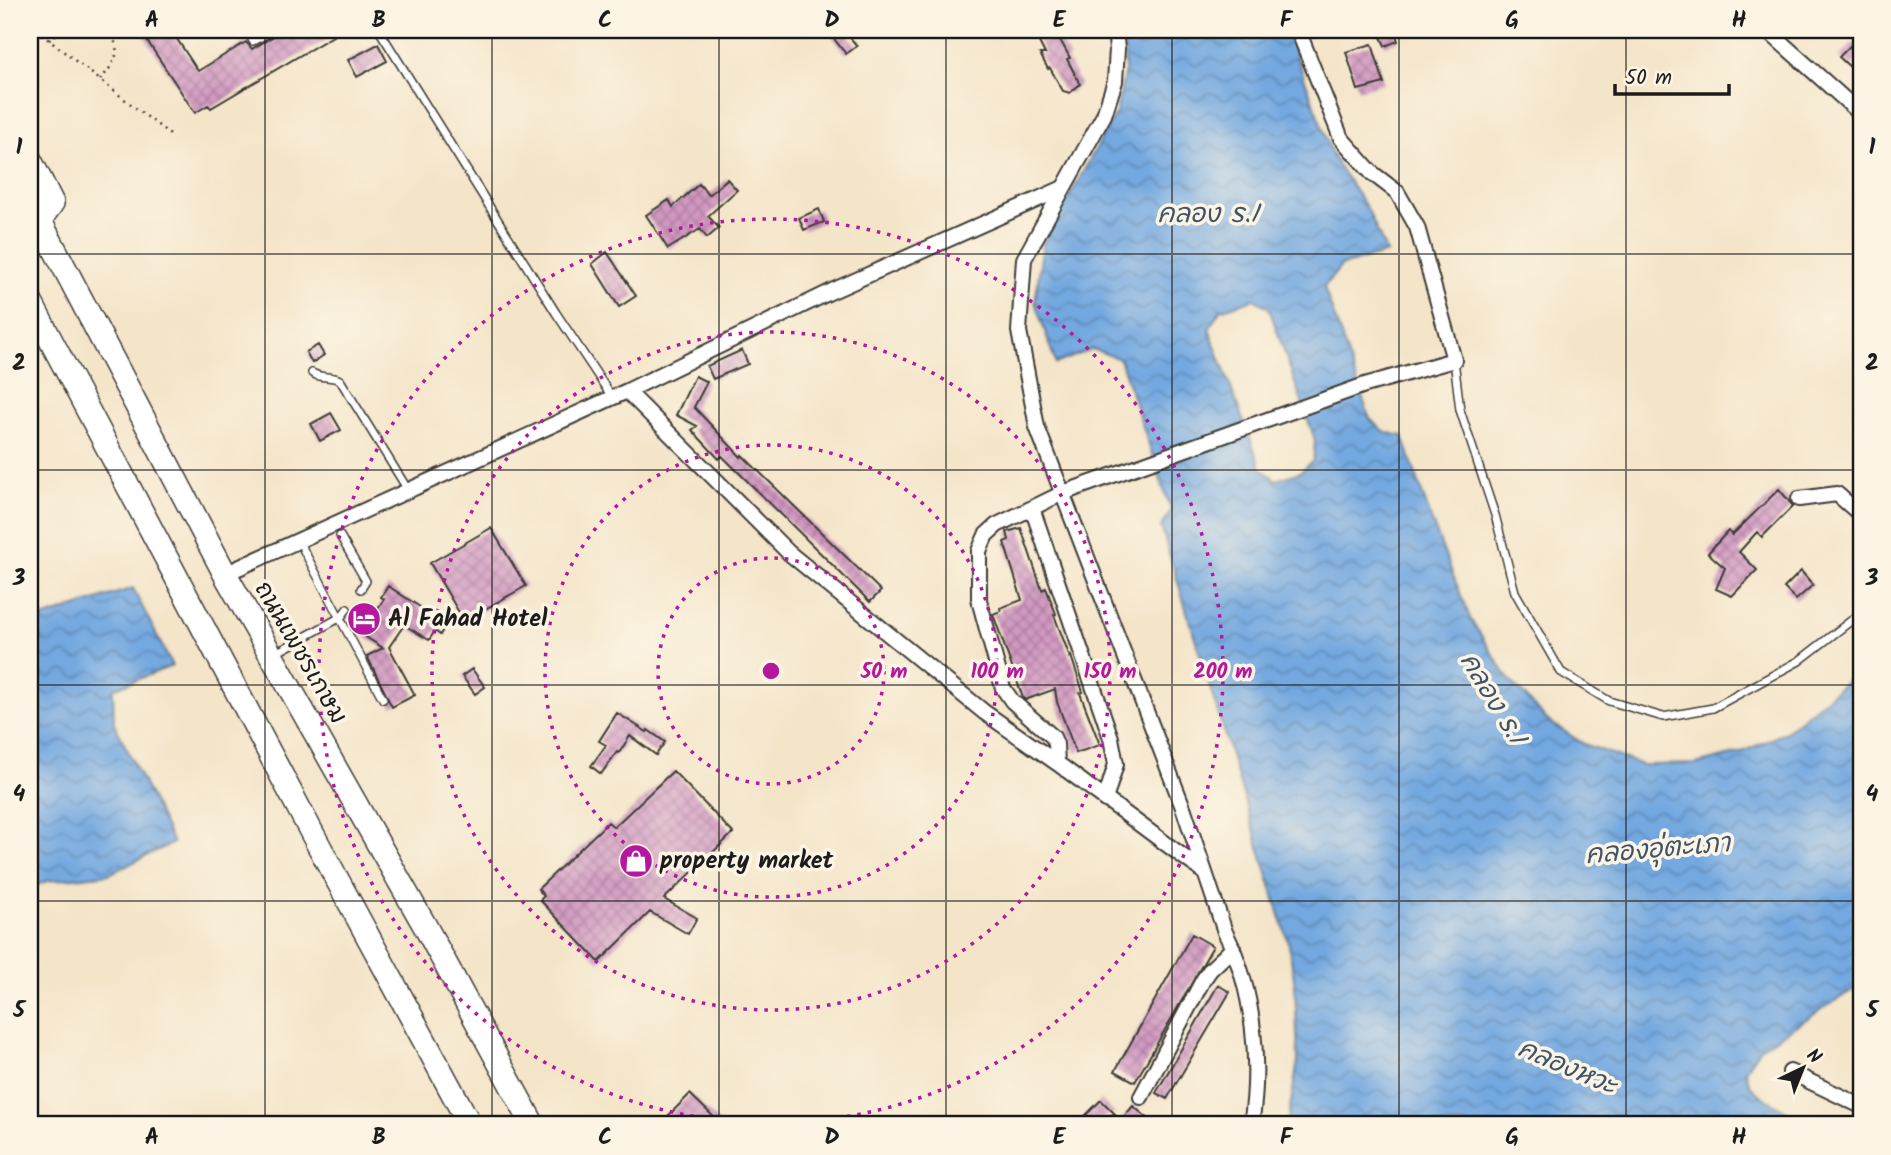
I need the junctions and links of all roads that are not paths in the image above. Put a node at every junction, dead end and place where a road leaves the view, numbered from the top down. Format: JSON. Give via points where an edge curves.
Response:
{"nodes":[{"id":1,"x":247,"y":30,"type":"edge"},
{"id":2,"x":274,"y":30,"type":"edge"},
{"id":3,"x":379,"y":30,"type":"edge"},
{"id":4,"x":1115,"y":30,"type":"edge"},
{"id":5,"x":1298,"y":30,"type":"edge"},
{"id":6,"x":1767,"y":30,"type":"edge"},
{"id":7,"x":1861,"y":114,"type":"edge"},
{"id":8,"x":30,"y":160,"type":"edge"},
{"id":9,"x":1061,"y":190,"type":"junction"},
{"id":10,"x":33,"y":216,"type":"edge"},
{"id":11,"x":30,"y":301,"type":"edge"},
{"id":12,"x":1454,"y":360,"type":"junction"},
{"id":13,"x":312,"y":373,"type":"dead end"},
{"id":14,"x":627,"y":391,"type":"junction"},
{"id":15,"x":612,"y":397,"type":"junction"},
{"id":16,"x":408,"y":490,"type":"junction"},
{"id":17,"x":1063,"y":493,"type":"junction"},
{"id":18,"x":1799,"y":499,"type":"dead end"},
{"id":19,"x":1032,"y":508,"type":"junction"},
{"id":20,"x":1861,"y":515,"type":"edge"},
{"id":21,"x":340,"y":536,"type":"dead end"},
{"id":22,"x":303,"y":550,"type":"dead end"},
{"id":23,"x":225,"y":574,"type":"junction"},
{"id":24,"x":361,"y":589,"type":"dead end"},
{"id":25,"x":347,"y":609,"type":"dead end"},
{"id":26,"x":1861,"y":613,"type":"edge"},
{"id":27,"x":341,"y":617,"type":"junction"},
{"id":28,"x":271,"y":655,"type":"junction"},
{"id":29,"x":383,"y":699,"type":"dead end"},
{"id":30,"x":1057,"y":763,"type":"junction"},
{"id":31,"x":1105,"y":800,"type":"junction"},
{"id":32,"x":1204,"y":872,"type":"junction"},
{"id":33,"x":1233,"y":948,"type":"junction"},
{"id":34,"x":1790,"y":1072,"type":"dead end"},
{"id":35,"x":1141,"y":1097,"type":"dead end"},
{"id":36,"x":1861,"y":1106,"type":"edge"},
{"id":37,"x":470,"y":1125,"type":"edge"},
{"id":38,"x":533,"y":1125,"type":"edge"},
{"id":39,"x":1251,"y":1125,"type":"edge"}],
"edges":[{"from":1,"to":2,"type":"lane","via":[[253,41]]},
{"from":3,"to":15,"type":"lane"},
{"from":4,"to":9,"type":"street","via":[[1115,81],[1104,115]]},
{"from":5,"to":12,"type":"street","via":[[1341,138],[1372,173],[1397,192],[1417,227]]},
{"from":6,"to":7,"type":"street"},
{"from":8,"to":10,"type":"highway","via":[[52,203]]},
{"from":9,"to":14,"type":"street","via":[[832,292]]},
{"from":9,"to":17,"type":"street","via":[[1024,259],[1019,331],[1037,427]]},
{"from":10,"to":23,"type":"highway","name":"ถนนเพชรเกษม"},
{"from":11,"to":37,"type":"highway"},
{"from":12,"to":17,"type":"street","via":[[1365,386]]},
{"from":12,"to":26,"type":"lane","via":[[1460,410],[1496,515],[1515,592],[1561,672],[1609,701],[1663,717],[1713,708],[1799,661]]},
{"from":13,"to":16,"type":"lane","via":[[340,380]]},
{"from":14,"to":15,"type":"street"},
{"from":14,"to":30,"type":"street","via":[[789,553],[984,712]]},
{"from":15,"to":16,"type":"street"},
{"from":16,"to":23,"type":"street"},
{"from":17,"to":19,"type":"street"},
{"from":17,"to":32,"type":"street"},
{"from":18,"to":20,"type":"street","via":[[1837,494]]},
{"from":19,"to":30,"type":"street","via":[[986,535],[979,551],[979,600],[1003,688],[1053,737]]},
{"from":19,"to":31,"type":"street","via":[[1111,738],[1116,764]]},
{"from":21,"to":24,"type":"lane","via":[[366,581]]},
{"from":22,"to":27,"type":"lane"},
{"from":23,"to":28,"type":"highway","name":"ถนนเพชรเกษม"},
{"from":25,"to":27,"type":"lane"},
{"from":27,"to":28,"type":"lane"},
{"from":27,"to":29,"type":"lane"},
{"from":28,"to":38,"type":"highway","name":"ถนนเพชรเกษม"},
{"from":30,"to":31,"type":"street"},
{"from":31,"to":32,"type":"street"},
{"from":32,"to":33,"type":"street"},
{"from":33,"to":35,"type":"street","via":[[1203,980]]},
{"from":33,"to":39,"type":"street","via":[[1251,1015]]},
{"from":34,"to":36,"type":"street"}]}
